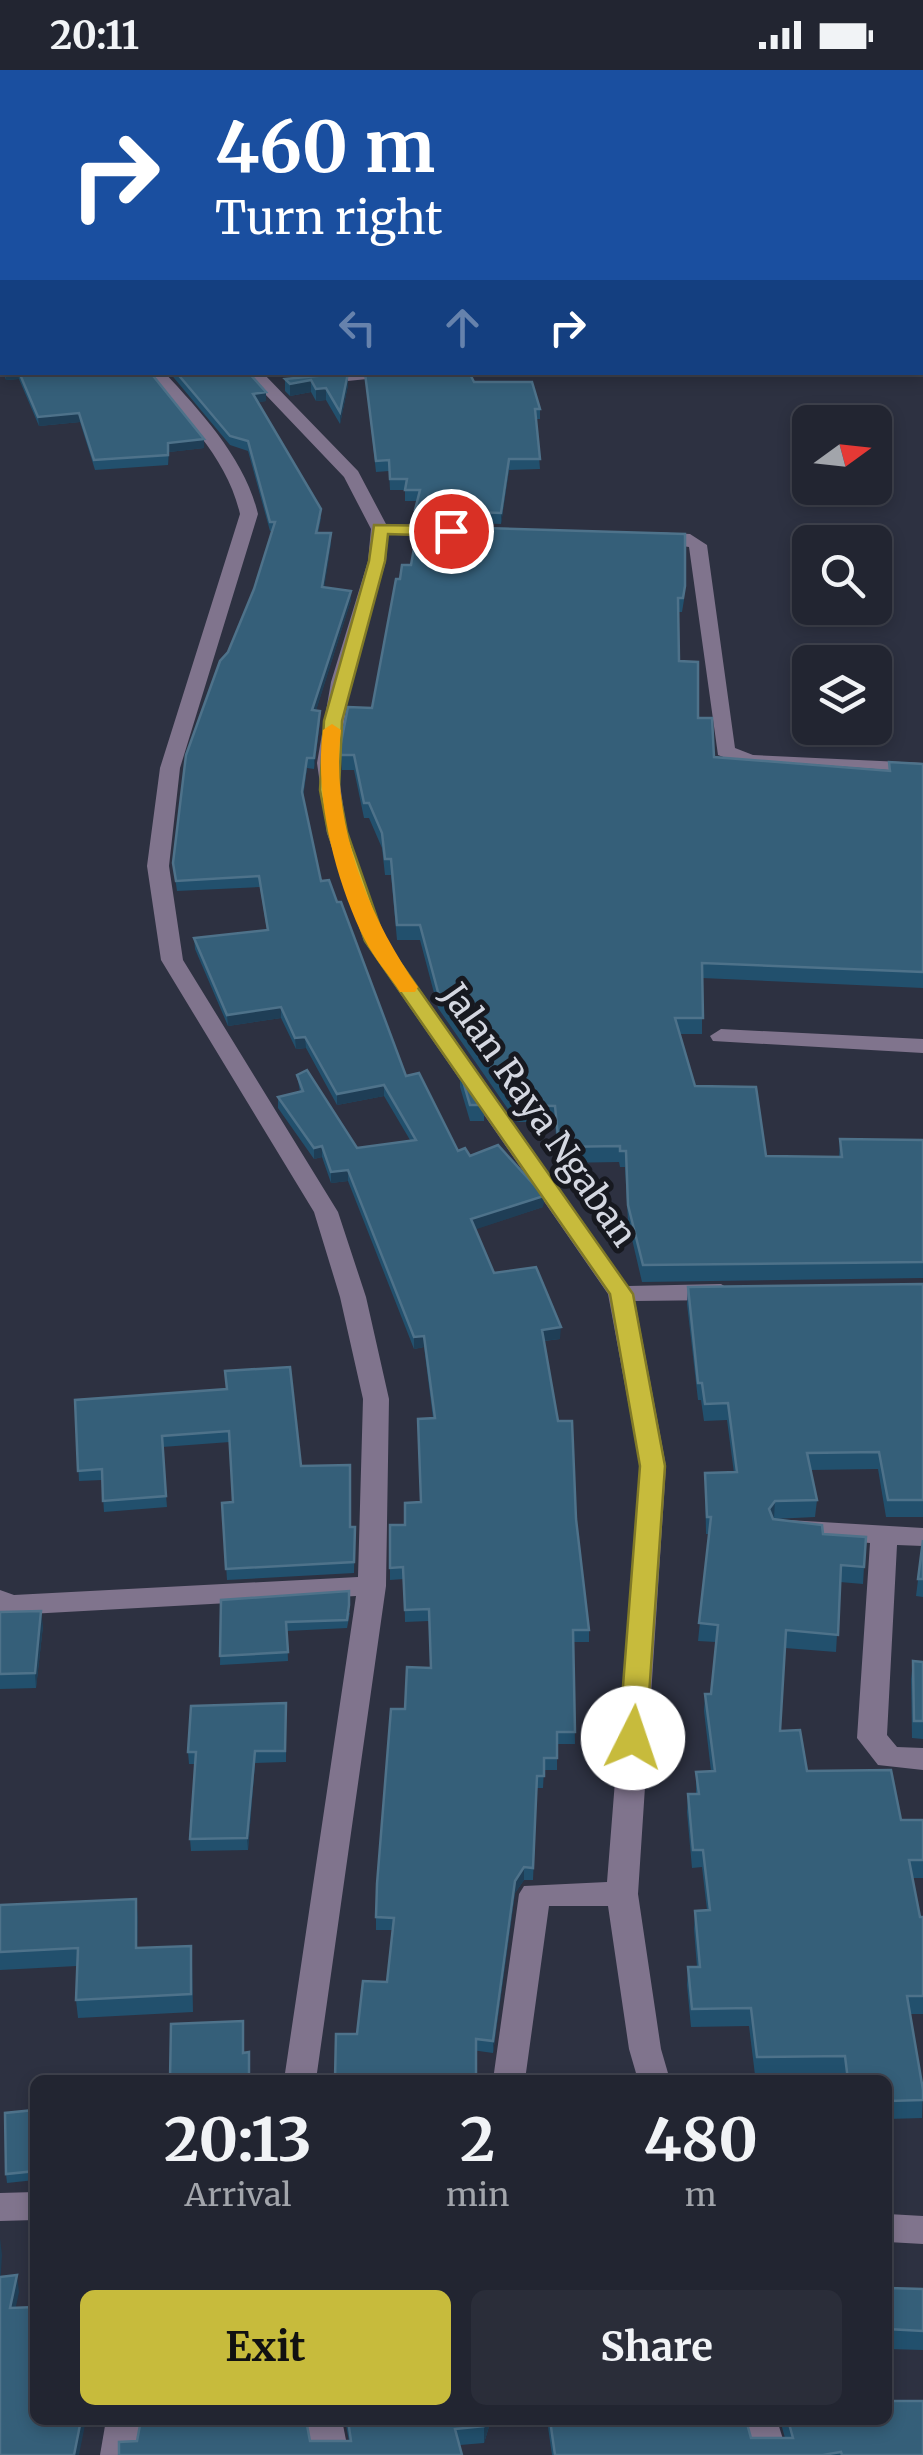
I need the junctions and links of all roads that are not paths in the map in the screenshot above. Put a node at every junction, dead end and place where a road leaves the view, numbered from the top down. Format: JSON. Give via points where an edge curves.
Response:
{"nodes":[{"id":1,"x":157,"y":375,"type":"edge"},
{"id":2,"x":345,"y":375,"type":"edge"},
{"id":3,"x":274,"y":380,"type":"edge"},
{"id":4,"x":380,"y":529,"type":"junction"},
{"id":5,"x":474,"y":532,"type":"edge"},
{"id":6,"x":625,"y":536,"type":"edge"},
{"id":7,"x":923,"y":769,"type":"edge"},
{"id":8,"x":721,"y":1036,"type":"dead end"},
{"id":9,"x":923,"y":1046,"type":"edge"},
{"id":10,"x":753,"y":1292,"type":"edge"},
{"id":11,"x":621,"y":1294,"type":"junction"},
{"id":12,"x":786,"y":1528,"type":"edge"},
{"id":13,"x":884,"y":1535,"type":"junction"},
{"id":14,"x":923,"y":1538,"type":"edge"},
{"id":15,"x":372,"y":1586,"type":"junction"},
{"id":16,"x":0,"y":1600,"type":"edge"},
{"id":17,"x":923,"y":1759,"type":"edge"},
{"id":18,"x":611,"y":1893,"type":"junction"},
{"id":19,"x":301,"y":2075,"type":"edge"},
{"id":20,"x":510,"y":2075,"type":"edge"},
{"id":21,"x":653,"y":2075,"type":"edge"},
{"id":22,"x":30,"y":2206,"type":"edge"},
{"id":23,"x":0,"y":2207,"type":"edge"},
{"id":24,"x":892,"y":2228,"type":"edge"},
{"id":25,"x":923,"y":2230,"type":"edge"},
{"id":26,"x":123,"y":2425,"type":"edge"},
{"id":27,"x":325,"y":2425,"type":"edge"},
{"id":28,"x":761,"y":2425,"type":"edge"},
{"id":29,"x":118,"y":2455,"type":"edge"},
{"id":30,"x":331,"y":2455,"type":"edge"},
{"id":31,"x":770,"y":2455,"type":"edge"}],
"edges":[{"from":1,"to":15,"type":"street","via":[[201,424],[243,492],[249,514],[170,768],[158,854],[172,960],[326,1212],[376,1399]]},
{"from":2,"to":3,"type":"street"},
{"from":3,"to":4,"type":"street","via":[[352,475]]},
{"from":4,"to":5,"type":"street"},
{"from":4,"to":11,"type":"street","name":"Jalan Raya Ngaban","via":[[333,721],[328,763],[337,832],[375,941]]},
{"from":6,"to":7,"type":"street","via":[[698,545],[725,751],[734,758]]},
{"from":8,"to":9,"type":"street"},
{"from":10,"to":11,"type":"street"},
{"from":11,"to":18,"type":"street","name":"Jalan Raya Ngaban","via":[[653,1466]]},
{"from":12,"to":13,"type":"street"},
{"from":13,"to":14,"type":"street"},
{"from":13,"to":17,"type":"street","via":[[872,1738],[888,1757]]},
{"from":15,"to":16,"type":"street","via":[[11,1605]]},
{"from":15,"to":19,"type":"street"},
{"from":18,"to":20,"type":"street","via":[[545,1891],[534,1899]]},
{"from":18,"to":21,"type":"street","name":"Jalan Raya Ngaban"},
{"from":22,"to":23,"type":"street"},
{"from":24,"to":25,"type":"street"},
{"from":26,"to":29,"type":"street"},
{"from":27,"to":30,"type":"street"},
{"from":28,"to":31,"type":"street"}]}
